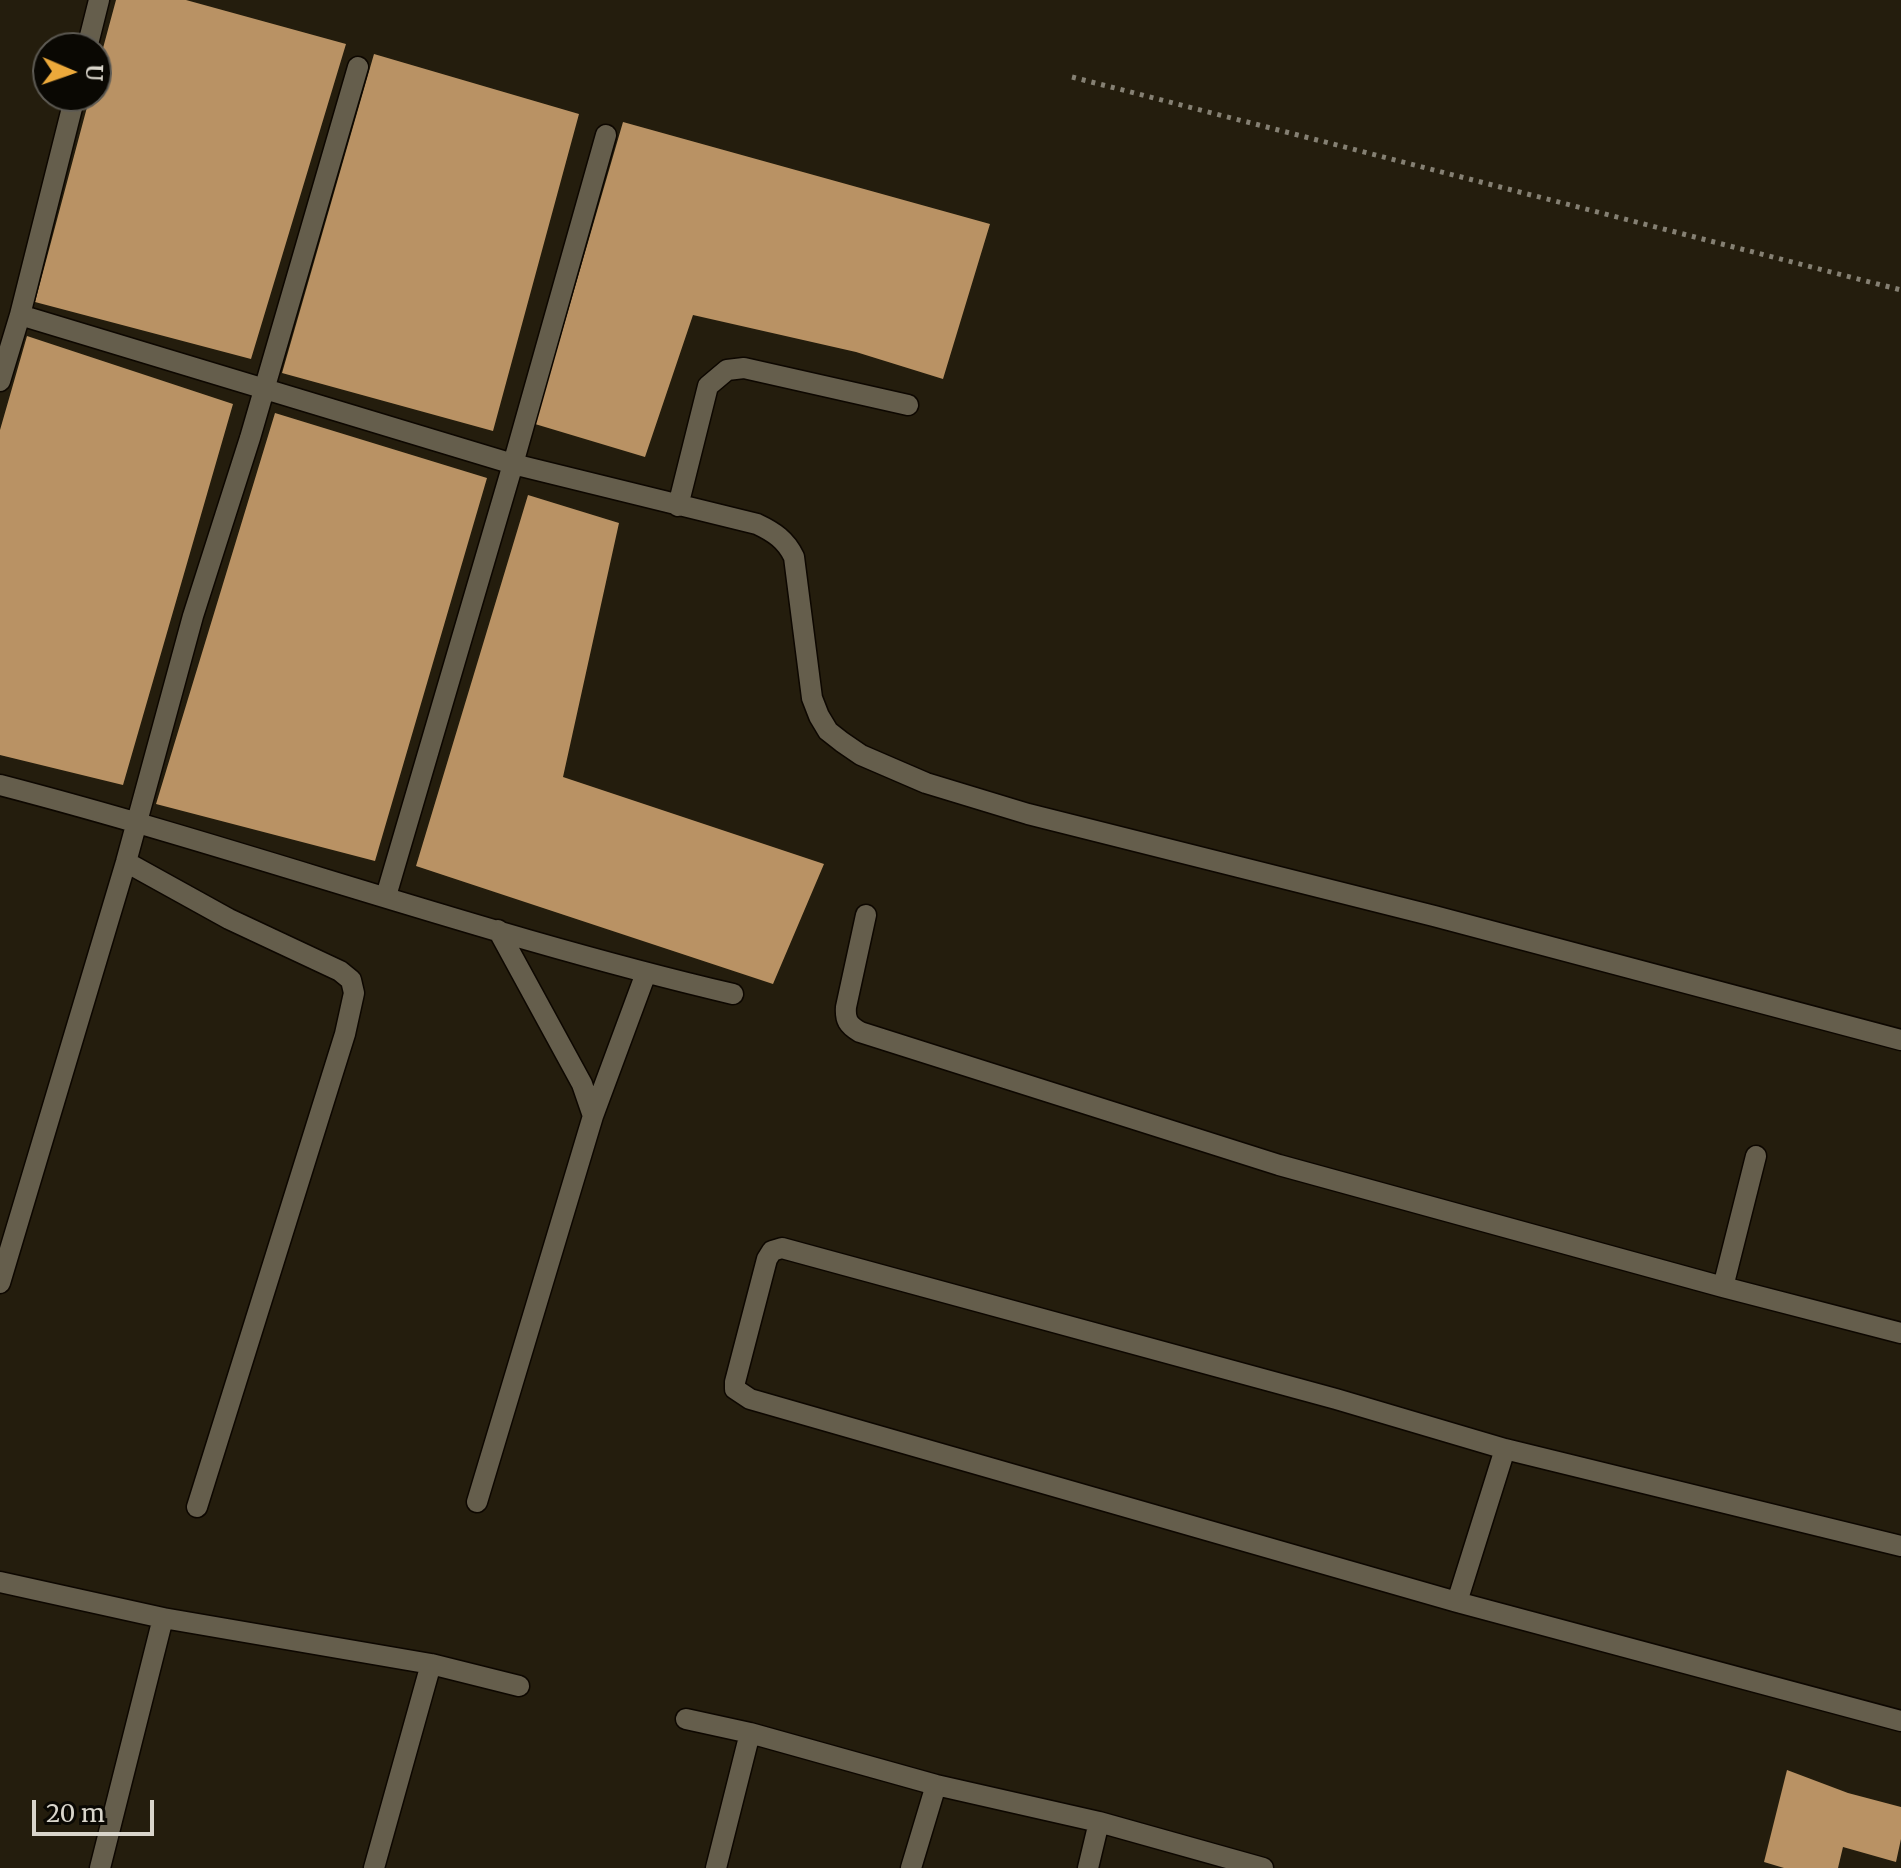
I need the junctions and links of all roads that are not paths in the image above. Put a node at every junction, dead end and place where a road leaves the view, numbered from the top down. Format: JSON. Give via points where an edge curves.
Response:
{"nodes":[{"id":1,"x":99,"y":0,"type":"edge"},
{"id":2,"x":91,"y":32,"type":"edge"},
{"id":3,"x":358,"y":67,"type":"dead end"},
{"id":4,"x":71,"y":112,"type":"edge"},
{"id":5,"x":606,"y":135,"type":"dead end"},
{"id":6,"x":20,"y":315,"type":"junction"},
{"id":7,"x":0,"y":381,"type":"edge"},
{"id":8,"x":263,"y":390,"type":"junction"},
{"id":9,"x":908,"y":405,"type":"dead end"},
{"id":10,"x":513,"y":464,"type":"junction"},
{"id":11,"x":678,"y":506,"type":"junction"},
{"id":12,"x":0,"y":785,"type":"edge"},
{"id":13,"x":135,"y":820,"type":"junction"},
{"id":14,"x":126,"y":862,"type":"junction"},
{"id":15,"x":386,"y":896,"type":"junction"},
{"id":16,"x":866,"y":915,"type":"dead end"},
{"id":17,"x":498,"y":930,"type":"junction"},
{"id":18,"x":646,"y":973,"type":"junction"},
{"id":19,"x":733,"y":994,"type":"dead end"},
{"id":20,"x":1901,"y":1040,"type":"edge"},
{"id":21,"x":593,"y":1116,"type":"junction"},
{"id":22,"x":1756,"y":1156,"type":"dead end"},
{"id":23,"x":0,"y":1283,"type":"edge"},
{"id":24,"x":1723,"y":1287,"type":"junction"},
{"id":25,"x":1901,"y":1333,"type":"edge"},
{"id":26,"x":1505,"y":1449,"type":"junction"},
{"id":27,"x":477,"y":1502,"type":"dead end"},
{"id":28,"x":197,"y":1507,"type":"dead end"},
{"id":29,"x":1901,"y":1546,"type":"edge"},
{"id":30,"x":0,"y":1582,"type":"edge"},
{"id":31,"x":1457,"y":1602,"type":"junction"},
{"id":32,"x":163,"y":1618,"type":"junction"},
{"id":33,"x":431,"y":1664,"type":"junction"},
{"id":34,"x":519,"y":1686,"type":"dead end"},
{"id":35,"x":686,"y":1719,"type":"dead end"},
{"id":36,"x":1901,"y":1721,"type":"edge"},
{"id":37,"x":750,"y":1733,"type":"junction"},
{"id":38,"x":936,"y":1785,"type":"junction"},
{"id":39,"x":1099,"y":1822,"type":"junction"},
{"id":40,"x":1200,"y":1860,"type":"edge"},
{"id":41,"x":100,"y":1868,"type":"edge"},
{"id":42,"x":374,"y":1868,"type":"edge"},
{"id":43,"x":716,"y":1868,"type":"edge"},
{"id":44,"x":911,"y":1868,"type":"edge"},
{"id":45,"x":1088,"y":1868,"type":"edge"},
{"id":46,"x":1263,"y":1868,"type":"edge"}],
"edges":[{"from":1,"to":2,"type":"street"},
{"from":3,"to":8,"type":"street"},
{"from":4,"to":6,"type":"street"},
{"from":5,"to":10,"type":"street"},
{"from":6,"to":7,"type":"street"},
{"from":6,"to":8,"type":"street"},
{"from":8,"to":10,"type":"street"},
{"from":8,"to":13,"type":"street"},
{"from":9,"to":11,"type":"street","via":[[744,368],[727,370],[708,386]]},
{"from":10,"to":11,"type":"street"},
{"from":10,"to":15,"type":"street"},
{"from":11,"to":20,"type":"street","via":[[757,524],[790,547],[812,698],[828,731],[861,755],[926,783],[1028,814]]},
{"from":12,"to":13,"type":"street"},
{"from":13,"to":14,"type":"street"},
{"from":13,"to":15,"type":"street"},
{"from":14,"to":23,"type":"street"},
{"from":14,"to":28,"type":"street","via":[[229,919],[340,971],[351,980],[354,993]]},
{"from":15,"to":17,"type":"street"},
{"from":16,"to":24,"type":"street","via":[[846,1007],[849,1026],[860,1032],[1279,1165]]},
{"from":17,"to":18,"type":"street"},
{"from":17,"to":21,"type":"street","via":[[582,1084]]},
{"from":18,"to":19,"type":"street"},
{"from":18,"to":21,"type":"street"},
{"from":21,"to":27,"type":"street"},
{"from":22,"to":24,"type":"street"},
{"from":24,"to":25,"type":"street"},
{"from":26,"to":29,"type":"street"},
{"from":26,"to":31,"type":"street"},
{"from":26,"to":31,"type":"street","via":[[812,1255],[782,1248],[767,1259],[735,1382],[735,1389],[750,1399]]},
{"from":30,"to":32,"type":"street"},
{"from":31,"to":36,"type":"street"},
{"from":32,"to":33,"type":"street"},
{"from":32,"to":41,"type":"street"},
{"from":33,"to":34,"type":"street"},
{"from":33,"to":42,"type":"street"},
{"from":35,"to":37,"type":"street"},
{"from":37,"to":38,"type":"street"},
{"from":37,"to":43,"type":"street"},
{"from":38,"to":39,"type":"street"},
{"from":38,"to":44,"type":"street"},
{"from":39,"to":40,"type":"street"},
{"from":39,"to":45,"type":"street"},
{"from":40,"to":46,"type":"street"}]}
